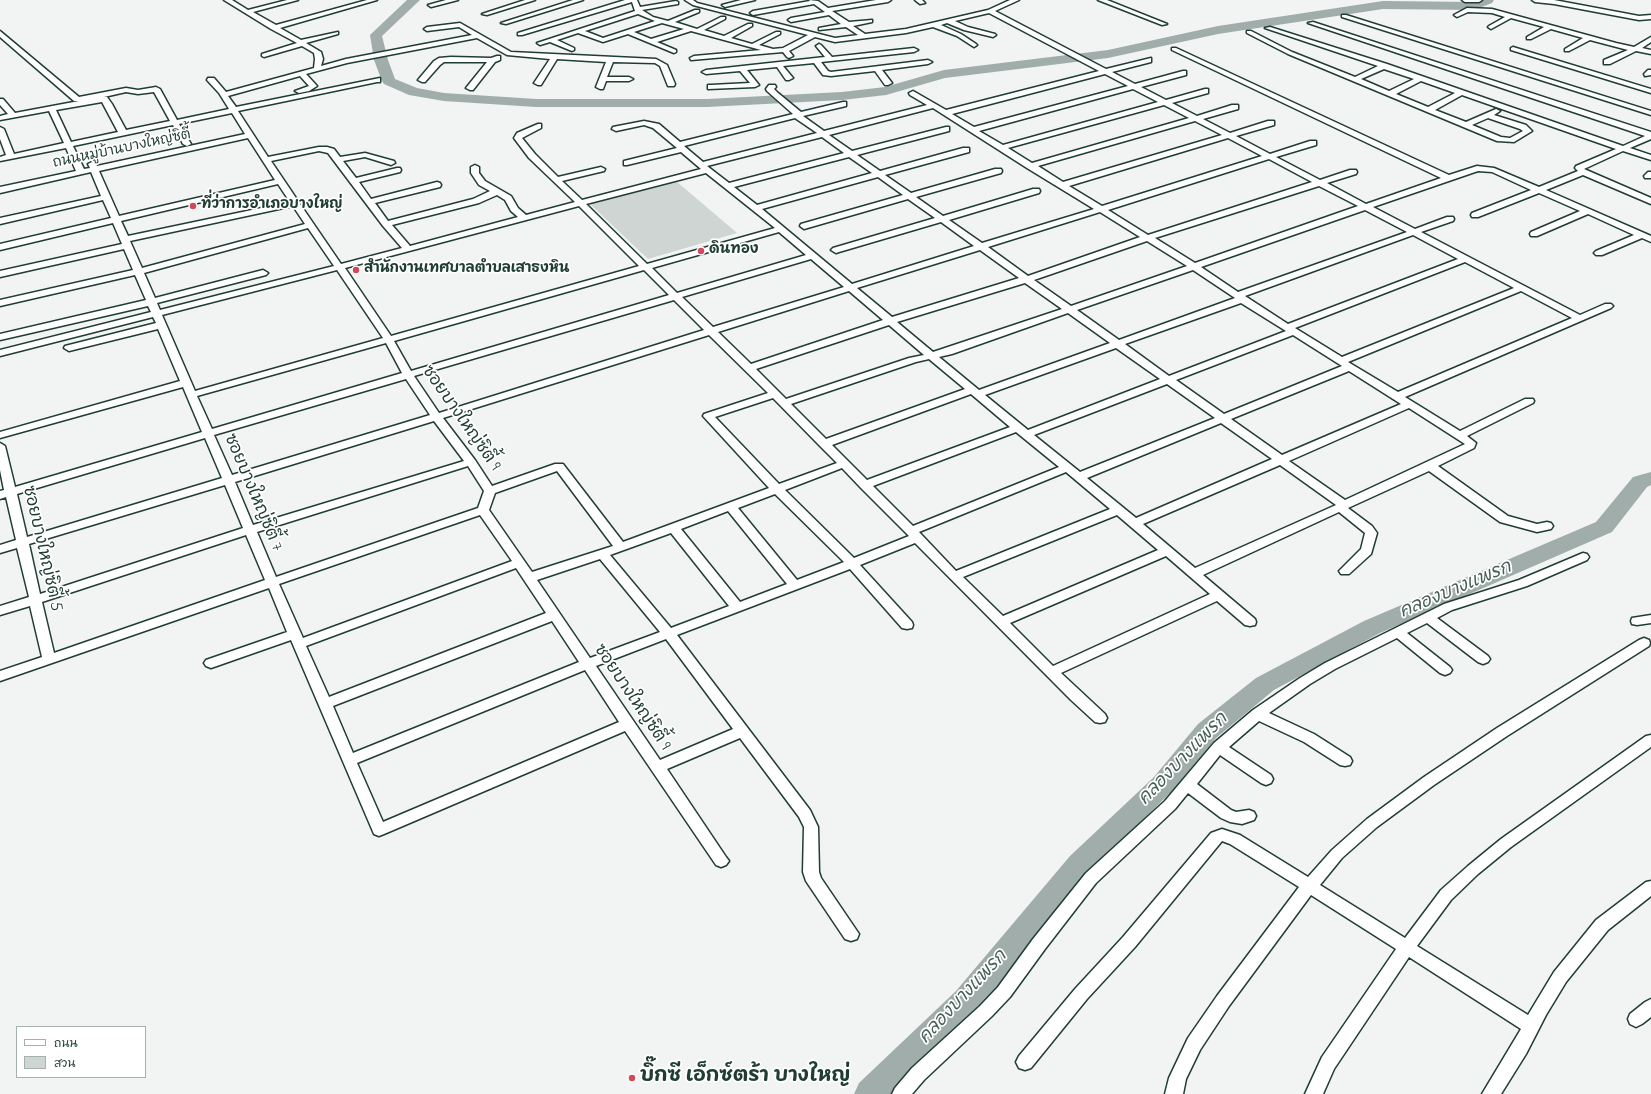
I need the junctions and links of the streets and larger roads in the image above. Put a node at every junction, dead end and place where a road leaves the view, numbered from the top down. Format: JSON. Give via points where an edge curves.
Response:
{"nodes":[{"id":1,"x":227,"y":0,"type":"edge"},
{"id":2,"x":294,"y":0,"type":"edge"},
{"id":3,"x":374,"y":0,"type":"edge"},
{"id":4,"x":455,"y":0,"type":"edge"},
{"id":5,"x":532,"y":0,"type":"edge"},
{"id":6,"x":580,"y":0,"type":"edge"},
{"id":7,"x":633,"y":0,"type":"edge"},
{"id":8,"x":688,"y":0,"type":"edge"},
{"id":9,"x":752,"y":0,"type":"edge"},
{"id":10,"x":1016,"y":0,"type":"edge"},
{"id":11,"x":1101,"y":0,"type":"edge"},
{"id":12,"x":1465,"y":0,"type":"edge"},
{"id":13,"x":1479,"y":0,"type":"edge"},
{"id":14,"x":1535,"y":0,"type":"edge"},
{"id":15,"x":814,"y":1,"type":"edge"},
{"id":16,"x":859,"y":2,"type":"edge"},
{"id":17,"x":676,"y":3,"type":"dead end"},
{"id":18,"x":431,"y":4,"type":"dead end"},
{"id":19,"x":888,"y":4,"type":"edge"},
{"id":20,"x":725,"y":5,"type":"dead end"},
{"id":21,"x":638,"y":10,"type":"junction"},
{"id":22,"x":990,"y":10,"type":"junction"},
{"id":23,"x":697,"y":11,"type":"dead end"},
{"id":24,"x":829,"y":11,"type":"junction"},
{"id":25,"x":247,"y":12,"type":"junction"},
{"id":26,"x":754,"y":13,"type":"dead end"},
{"id":27,"x":485,"y":14,"type":"dead end"},
{"id":28,"x":1457,"y":15,"type":"dead end"},
{"id":29,"x":1344,"y":16,"type":"dead end"},
{"id":30,"x":1511,"y":16,"type":"junction"},
{"id":31,"x":1651,"y":17,"type":"edge"},
{"id":32,"x":723,"y":18,"type":"dead end"},
{"id":33,"x":791,"y":20,"type":"dead end"},
{"id":34,"x":948,"y":21,"type":"junction"},
{"id":35,"x":665,"y":22,"type":"junction"},
{"id":36,"x":870,"y":22,"type":"dead end"},
{"id":37,"x":504,"y":23,"type":"dead end"},
{"id":38,"x":1311,"y":23,"type":"dead end"},
{"id":39,"x":933,"y":24,"type":"junction"},
{"id":40,"x":1164,"y":24,"type":"dead end"},
{"id":41,"x":849,"y":25,"type":"junction"},
{"id":42,"x":750,"y":26,"type":"dead end"},
{"id":43,"x":1491,"y":27,"type":"dead end"},
{"id":44,"x":1550,"y":27,"type":"junction"},
{"id":45,"x":274,"y":28,"type":"junction"},
{"id":46,"x":1268,"y":28,"type":"dead end"},
{"id":47,"x":426,"y":29,"type":"dead end"},
{"id":48,"x":691,"y":29,"type":"junction"},
{"id":49,"x":821,"y":29,"type":"dead end"},
{"id":50,"x":578,"y":31,"type":"junction"},
{"id":51,"x":698,"y":31,"type":"junction"},
{"id":52,"x":972,"y":31,"type":"junction"},
{"id":53,"x":628,"y":32,"type":"junction"},
{"id":54,"x":1249,"y":32,"type":"dead end"},
{"id":55,"x":0,"y":33,"type":"edge"},
{"id":56,"x":336,"y":33,"type":"dead end"},
{"id":57,"x":778,"y":33,"type":"dead end"},
{"id":58,"x":520,"y":34,"type":"dead end"},
{"id":59,"x":813,"y":35,"type":"junction"},
{"id":60,"x":959,"y":35,"type":"junction"},
{"id":61,"x":993,"y":35,"type":"dead end"},
{"id":62,"x":478,"y":36,"type":"junction"},
{"id":63,"x":865,"y":37,"type":"junction"},
{"id":64,"x":725,"y":38,"type":"junction"},
{"id":65,"x":1529,"y":38,"type":"dead end"},
{"id":66,"x":1588,"y":38,"type":"junction"},
{"id":67,"x":1651,"y":39,"type":"edge"},
{"id":68,"x":551,"y":40,"type":"junction"},
{"id":69,"x":652,"y":42,"type":"junction"},
{"id":70,"x":1428,"y":42,"type":"junction"},
{"id":71,"x":301,"y":43,"type":"junction"},
{"id":72,"x":540,"y":43,"type":"dead end"},
{"id":73,"x":853,"y":43,"type":"dead end"},
{"id":74,"x":892,"y":45,"type":"dead end"},
{"id":75,"x":974,"y":45,"type":"dead end"},
{"id":76,"x":753,"y":46,"type":"junction"},
{"id":77,"x":819,"y":46,"type":"dead end"},
{"id":78,"x":1174,"y":48,"type":"dead end"},
{"id":79,"x":1513,"y":48,"type":"dead end"},
{"id":80,"x":572,"y":49,"type":"dead end"},
{"id":81,"x":785,"y":50,"type":"junction"},
{"id":82,"x":914,"y":50,"type":"dead end"},
{"id":83,"x":1567,"y":50,"type":"dead end"},
{"id":84,"x":1633,"y":50,"type":"junction"},
{"id":85,"x":674,"y":51,"type":"dead end"},
{"id":86,"x":772,"y":51,"type":"junction"},
{"id":87,"x":897,"y":52,"type":"junction"},
{"id":88,"x":1402,"y":52,"type":"junction"},
{"id":89,"x":1651,"y":52,"type":"edge"},
{"id":90,"x":509,"y":54,"type":"junction"},
{"id":91,"x":264,"y":55,"type":"dead end"},
{"id":92,"x":863,"y":55,"type":"junction"},
{"id":93,"x":555,"y":57,"type":"junction"},
{"id":94,"x":694,"y":58,"type":"dead end"},
{"id":95,"x":830,"y":59,"type":"junction"},
{"id":96,"x":492,"y":60,"type":"junction"},
{"id":97,"x":610,"y":60,"type":"junction"},
{"id":98,"x":1148,"y":60,"type":"dead end"},
{"id":99,"x":816,"y":61,"type":"junction"},
{"id":100,"x":928,"y":62,"type":"dead end"},
{"id":101,"x":1607,"y":62,"type":"dead end"},
{"id":102,"x":794,"y":63,"type":"junction"},
{"id":103,"x":779,"y":65,"type":"junction"},
{"id":104,"x":1380,"y":65,"type":"junction"},
{"id":105,"x":877,"y":68,"type":"junction"},
{"id":106,"x":317,"y":69,"type":"junction"},
{"id":107,"x":743,"y":69,"type":"junction"},
{"id":108,"x":706,"y":72,"type":"dead end"},
{"id":109,"x":1106,"y":72,"type":"junction"},
{"id":110,"x":301,"y":73,"type":"junction"},
{"id":111,"x":1183,"y":74,"type":"dead end"},
{"id":112,"x":789,"y":78,"type":"dead end"},
{"id":113,"x":604,"y":79,"type":"junction"},
{"id":114,"x":629,"y":79,"type":"dead end"},
{"id":115,"x":1420,"y":79,"type":"junction"},
{"id":116,"x":211,"y":80,"type":"dead end"},
{"id":117,"x":377,"y":80,"type":"dead end"},
{"id":118,"x":422,"y":80,"type":"dead end"},
{"id":119,"x":1354,"y":80,"type":"junction"},
{"id":120,"x":538,"y":83,"type":"dead end"},
{"id":121,"x":888,"y":83,"type":"dead end"},
{"id":122,"x":671,"y":84,"type":"dead end"},
{"id":123,"x":1134,"y":86,"type":"junction"},
{"id":124,"x":600,"y":87,"type":"dead end"},
{"id":125,"x":711,"y":87,"type":"dead end"},
{"id":126,"x":772,"y":87,"type":"dead end"},
{"id":127,"x":470,"y":88,"type":"dead end"},
{"id":128,"x":1205,"y":91,"type":"dead end"},
{"id":129,"x":1651,"y":91,"type":"edge"},
{"id":130,"x":223,"y":93,"type":"junction"},
{"id":131,"x":913,"y":93,"type":"dead end"},
{"id":132,"x":1461,"y":93,"type":"junction"},
{"id":133,"x":285,"y":94,"type":"dead end"},
{"id":134,"x":1389,"y":94,"type":"junction"},
{"id":135,"x":0,"y":101,"type":"edge"},
{"id":136,"x":1164,"y":102,"type":"junction"},
{"id":137,"x":843,"y":104,"type":"dead end"},
{"id":138,"x":933,"y":106,"type":"junction"},
{"id":139,"x":1235,"y":107,"type":"dead end"},
{"id":140,"x":1504,"y":107,"type":"junction"},
{"id":141,"x":51,"y":108,"type":"junction"},
{"id":142,"x":234,"y":110,"type":"junction"},
{"id":143,"x":1428,"y":110,"type":"junction"},
{"id":144,"x":1651,"y":113,"type":"edge"},
{"id":145,"x":945,"y":114,"type":"junction"},
{"id":146,"x":798,"y":115,"type":"junction"},
{"id":147,"x":1488,"y":115,"type":"junction"},
{"id":148,"x":14,"y":116,"type":"junction"},
{"id":149,"x":0,"y":118,"type":"edge"},
{"id":150,"x":1196,"y":119,"type":"junction"},
{"id":151,"x":175,"y":122,"type":"junction"},
{"id":152,"x":1272,"y":122,"type":"dead end"},
{"id":153,"x":1466,"y":125,"type":"junction"},
{"id":154,"x":538,"y":126,"type":"dead end"},
{"id":155,"x":946,"y":128,"type":"dead end"},
{"id":156,"x":0,"y":129,"type":"edge"},
{"id":157,"x":616,"y":129,"type":"dead end"},
{"id":158,"x":972,"y":130,"type":"junction"},
{"id":159,"x":123,"y":133,"type":"junction"},
{"id":160,"x":249,"y":133,"type":"junction"},
{"id":161,"x":822,"y":134,"type":"junction"},
{"id":162,"x":1227,"y":135,"type":"junction"},
{"id":163,"x":1651,"y":135,"type":"edge"},
{"id":164,"x":1313,"y":143,"type":"dead end"},
{"id":165,"x":187,"y":144,"type":"junction"},
{"id":166,"x":68,"y":145,"type":"junction"},
{"id":167,"x":681,"y":147,"type":"junction"},
{"id":168,"x":1001,"y":148,"type":"junction"},
{"id":169,"x":1623,"y":149,"type":"junction"},
{"id":170,"x":966,"y":150,"type":"dead end"},
{"id":171,"x":851,"y":153,"type":"junction"},
{"id":172,"x":11,"y":157,"type":"junction"},
{"id":173,"x":1269,"y":157,"type":"junction"},
{"id":174,"x":1651,"y":158,"type":"edge"},
{"id":175,"x":0,"y":159,"type":"edge"},
{"id":176,"x":266,"y":160,"type":"junction"},
{"id":177,"x":338,"y":160,"type":"junction"},
{"id":178,"x":391,"y":163,"type":"dead end"},
{"id":179,"x":627,"y":163,"type":"dead end"},
{"id":180,"x":1030,"y":166,"type":"junction"},
{"id":181,"x":93,"y":167,"type":"junction"},
{"id":182,"x":475,"y":167,"type":"dead end"},
{"id":183,"x":704,"y":167,"type":"junction"},
{"id":184,"x":80,"y":169,"type":"junction"},
{"id":185,"x":601,"y":169,"type":"dead end"},
{"id":186,"x":397,"y":170,"type":"dead end"},
{"id":187,"x":998,"y":171,"type":"dead end"},
{"id":188,"x":1353,"y":172,"type":"dead end"},
{"id":189,"x":1583,"y":172,"type":"junction"},
{"id":190,"x":880,"y":174,"type":"junction"},
{"id":191,"x":1448,"y":178,"type":"junction"},
{"id":192,"x":556,"y":180,"type":"junction"},
{"id":193,"x":281,"y":181,"type":"junction"},
{"id":194,"x":353,"y":181,"type":"junction"},
{"id":195,"x":1318,"y":182,"type":"junction"},
{"id":196,"x":0,"y":184,"type":"edge"},
{"id":197,"x":437,"y":185,"type":"dead end"},
{"id":198,"x":1062,"y":185,"type":"junction"},
{"id":199,"x":729,"y":186,"type":"junction"},
{"id":200,"x":1539,"y":189,"type":"junction"},
{"id":201,"x":0,"y":190,"type":"edge"},
{"id":202,"x":1036,"y":190,"type":"dead end"},
{"id":203,"x":496,"y":192,"type":"junction"},
{"id":204,"x":910,"y":195,"type":"junction"},
{"id":205,"x":106,"y":197,"type":"junction"},
{"id":206,"x":1651,"y":201,"type":"edge"},
{"id":207,"x":369,"y":202,"type":"junction"},
{"id":208,"x":296,"y":203,"type":"junction"},
{"id":209,"x":580,"y":204,"type":"junction"},
{"id":210,"x":1364,"y":206,"type":"junction"},
{"id":211,"x":756,"y":208,"type":"junction"},
{"id":212,"x":1102,"y":210,"type":"junction"},
{"id":213,"x":1588,"y":211,"type":"junction"},
{"id":214,"x":1475,"y":215,"type":"dead end"},
{"id":215,"x":524,"y":218,"type":"junction"},
{"id":216,"x":942,"y":218,"type":"junction"},
{"id":217,"x":1450,"y":219,"type":"dead end"},
{"id":218,"x":116,"y":220,"type":"junction"},
{"id":219,"x":0,"y":221,"type":"edge"},
{"id":220,"x":386,"y":224,"type":"junction"},
{"id":221,"x":310,"y":225,"type":"junction"},
{"id":222,"x":804,"y":226,"type":"dead end"},
{"id":223,"x":781,"y":229,"type":"junction"},
{"id":224,"x":1413,"y":232,"type":"junction"},
{"id":225,"x":1534,"y":234,"type":"dead end"},
{"id":226,"x":1642,"y":235,"type":"junction"},
{"id":227,"x":1147,"y":238,"type":"junction"},
{"id":228,"x":1651,"y":239,"type":"edge"},
{"id":229,"x":125,"y":243,"type":"junction"},
{"id":230,"x":0,"y":247,"type":"edge"},
{"id":231,"x":982,"y":247,"type":"junction"},
{"id":232,"x":408,"y":249,"type":"junction"},
{"id":233,"x":836,"y":250,"type":"dead end"},
{"id":234,"x":1599,"y":254,"type":"dead end"},
{"id":235,"x":813,"y":256,"type":"junction"},
{"id":236,"x":1466,"y":259,"type":"junction"},
{"id":237,"x":1193,"y":266,"type":"junction"},
{"id":238,"x":339,"y":267,"type":"junction"},
{"id":239,"x":645,"y":267,"type":"junction"},
{"id":240,"x":138,"y":272,"type":"junction"},
{"id":241,"x":263,"y":273,"type":"dead end"},
{"id":242,"x":0,"y":274,"type":"edge"},
{"id":243,"x":1028,"y":279,"type":"junction"},
{"id":244,"x":851,"y":287,"type":"junction"},
{"id":245,"x":1521,"y":288,"type":"junction"},
{"id":246,"x":676,"y":297,"type":"junction"},
{"id":247,"x":1240,"y":297,"type":"junction"},
{"id":248,"x":0,"y":303,"type":"edge"},
{"id":249,"x":1608,"y":306,"type":"dead end"},
{"id":250,"x":154,"y":308,"type":"junction"},
{"id":251,"x":1070,"y":310,"type":"junction"},
{"id":252,"x":1579,"y":318,"type":"junction"},
{"id":253,"x":891,"y":321,"type":"junction"},
{"id":254,"x":161,"y":325,"type":"junction"},
{"id":255,"x":1292,"y":329,"type":"junction"},
{"id":256,"x":711,"y":331,"type":"junction"},
{"id":257,"x":0,"y":337,"type":"edge"},
{"id":258,"x":389,"y":340,"type":"junction"},
{"id":259,"x":1118,"y":344,"type":"junction"},
{"id":260,"x":68,"y":348,"type":"dead end"},
{"id":261,"x":0,"y":353,"type":"edge"},
{"id":262,"x":933,"y":357,"type":"junction"},
{"id":263,"x":1345,"y":364,"type":"junction"},
{"id":264,"x":749,"y":368,"type":"junction"},
{"id":265,"x":409,"y":376,"type":"junction"},
{"id":266,"x":1168,"y":380,"type":"junction"},
{"id":267,"x":186,"y":383,"type":"junction"},
{"id":268,"x":975,"y":392,"type":"junction"},
{"id":269,"x":774,"y":394,"type":"junction"},
{"id":270,"x":191,"y":395,"type":"junction"},
{"id":271,"x":1398,"y":396,"type":"junction"},
{"id":272,"x":1529,"y":401,"type":"dead end"},
{"id":273,"x":784,"y":404,"type":"junction"},
{"id":274,"x":1410,"y":404,"type":"junction"},
{"id":275,"x":436,"y":417,"type":"junction"},
{"id":276,"x":1221,"y":419,"type":"junction"},
{"id":277,"x":1023,"y":431,"type":"junction"},
{"id":278,"x":208,"y":434,"type":"junction"},
{"id":279,"x":0,"y":435,"type":"edge"},
{"id":280,"x":1461,"y":435,"type":"junction"},
{"id":281,"x":824,"y":444,"type":"junction"},
{"id":282,"x":0,"y":446,"type":"edge"},
{"id":283,"x":1281,"y":460,"type":"junction"},
{"id":284,"x":471,"y":462,"type":"junction"},
{"id":285,"x":844,"y":464,"type":"junction"},
{"id":286,"x":1430,"y":466,"type":"junction"},
{"id":287,"x":1067,"y":468,"type":"junction"},
{"id":288,"x":1078,"y":477,"type":"junction"},
{"id":289,"x":228,"y":479,"type":"junction"},
{"id":290,"x":865,"y":485,"type":"junction"},
{"id":291,"x":776,"y":488,"type":"junction"},
{"id":292,"x":490,"y":491,"type":"junction"},
{"id":293,"x":5,"y":493,"type":"edge"},
{"id":294,"x":730,"y":506,"type":"junction"},
{"id":295,"x":1342,"y":506,"type":"junction"},
{"id":296,"x":483,"y":510,"type":"junction"},
{"id":297,"x":1118,"y":510,"type":"junction"},
{"id":298,"x":1135,"y":524,"type":"junction"},
{"id":299,"x":1547,"y":526,"type":"dead end"},
{"id":300,"x":673,"y":527,"type":"junction"},
{"id":301,"x":250,"y":530,"type":"junction"},
{"id":302,"x":915,"y":534,"type":"junction"},
{"id":303,"x":22,"y":543,"type":"junction"},
{"id":304,"x":620,"y":547,"type":"junction"},
{"id":305,"x":0,"y":549,"type":"edge"},
{"id":306,"x":1166,"y":551,"type":"junction"},
{"id":307,"x":602,"y":554,"type":"junction"},
{"id":308,"x":1583,"y":557,"type":"dead end"},
{"id":309,"x":519,"y":563,"type":"junction"},
{"id":310,"x":853,"y":564,"type":"junction"},
{"id":311,"x":1345,"y":571,"type":"dead end"},
{"id":312,"x":1194,"y":574,"type":"junction"},
{"id":313,"x":954,"y":576,"type":"junction"},
{"id":314,"x":528,"y":578,"type":"junction"},
{"id":315,"x":273,"y":583,"type":"junction"},
{"id":316,"x":796,"y":586,"type":"junction"},
{"id":317,"x":1219,"y":595,"type":"junction"},
{"id":318,"x":35,"y":599,"type":"junction"},
{"id":319,"x":738,"y":608,"type":"junction"},
{"id":320,"x":0,"y":611,"type":"edge"},
{"id":321,"x":554,"y":615,"type":"junction"},
{"id":322,"x":1428,"y":617,"type":"junction"},
{"id":323,"x":1651,"y":619,"type":"edge"},
{"id":324,"x":1002,"y":622,"type":"junction"},
{"id":325,"x":1250,"y":622,"type":"dead end"},
{"id":326,"x":1637,"y":622,"type":"dead end"},
{"id":327,"x":907,"y":625,"type":"dead end"},
{"id":328,"x":1398,"y":632,"type":"junction"},
{"id":329,"x":668,"y":633,"type":"junction"},
{"id":330,"x":297,"y":639,"type":"junction"},
{"id":331,"x":1644,"y":643,"type":"dead end"},
{"id":332,"x":49,"y":659,"type":"junction"},
{"id":333,"x":1483,"y":659,"type":"dead end"},
{"id":334,"x":210,"y":663,"type":"dead end"},
{"id":335,"x":587,"y":664,"type":"junction"},
{"id":336,"x":1445,"y":670,"type":"dead end"},
{"id":337,"x":1052,"y":672,"type":"junction"},
{"id":338,"x":0,"y":676,"type":"edge"},
{"id":339,"x":325,"y":704,"type":"junction"},
{"id":340,"x":1258,"y":714,"type":"junction"},
{"id":341,"x":1100,"y":718,"type":"dead end"},
{"id":342,"x":628,"y":724,"type":"junction"},
{"id":343,"x":742,"y":731,"type":"junction"},
{"id":344,"x":1651,"y":740,"type":"edge"},
{"id":345,"x":1219,"y":747,"type":"junction"},
{"id":346,"x":350,"y":761,"type":"junction"},
{"id":347,"x":1345,"y":761,"type":"dead end"},
{"id":348,"x":658,"y":767,"type":"junction"},
{"id":349,"x":1266,"y":779,"type":"dead end"},
{"id":350,"x":1188,"y":785,"type":"junction"},
{"id":351,"x":1249,"y":816,"type":"dead end"},
{"id":352,"x":721,"y":861,"type":"dead end"},
{"id":353,"x":1309,"y":886,"type":"junction"},
{"id":354,"x":1651,"y":887,"type":"edge"},
{"id":355,"x":851,"y":934,"type":"dead end"},
{"id":356,"x":1406,"y":948,"type":"junction"},
{"id":357,"x":1651,"y":1006,"type":"edge"},
{"id":358,"x":1636,"y":1019,"type":"dead end"},
{"id":359,"x":1531,"y":1026,"type":"junction"},
{"id":360,"x":1025,"y":1062,"type":"dead end"},
{"id":361,"x":901,"y":1094,"type":"edge"},
{"id":362,"x":1174,"y":1094,"type":"edge"},
{"id":363,"x":1314,"y":1094,"type":"edge"},
{"id":364,"x":1491,"y":1094,"type":"edge"}],
"edges":[{"from":1,"to":25,"type":"street"},
{"from":2,"to":25,"type":"street"},
{"from":3,"to":45,"type":"street"},
{"from":4,"to":18,"type":"street"},
{"from":5,"to":27,"type":"street"},
{"from":6,"to":37,"type":"street"},
{"from":7,"to":21,"type":"street"},
{"from":7,"to":58,"type":"street"},
{"from":8,"to":59,"type":"street"},
{"from":9,"to":20,"type":"street"},
{"from":10,"to":22,"type":"street"},
{"from":11,"to":40,"type":"street"},
{"from":12,"to":13,"type":"street"},
{"from":14,"to":31,"type":"street","via":[[1639,18]]},
{"from":15,"to":24,"type":"street"},
{"from":15,"to":26,"type":"street"},
{"from":16,"to":19,"type":"street","via":[[879,1]]},
{"from":16,"to":24,"type":"street"},
{"from":17,"to":21,"type":"street"},
{"from":21,"to":35,"type":"street"},
{"from":21,"to":50,"type":"street"},
{"from":22,"to":34,"type":"street"},
{"from":22,"to":109,"type":"street"},
{"from":23,"to":35,"type":"street"},
{"from":24,"to":33,"type":"street"},
{"from":24,"to":41,"type":"street"},
{"from":25,"to":45,"type":"street"},
{"from":28,"to":30,"type":"street","via":[[1467,10],[1475,10]]},
{"from":29,"to":70,"type":"street"},
{"from":30,"to":43,"type":"street"},
{"from":30,"to":44,"type":"street"},
{"from":32,"to":51,"type":"street"},
{"from":34,"to":39,"type":"street"},
{"from":34,"to":52,"type":"street"},
{"from":35,"to":48,"type":"street"},
{"from":35,"to":53,"type":"street"},
{"from":36,"to":41,"type":"street"},
{"from":38,"to":88,"type":"street"},
{"from":39,"to":60,"type":"street"},
{"from":39,"to":63,"type":"street","via":[[897,33]]},
{"from":41,"to":49,"type":"street"},
{"from":41,"to":63,"type":"street"},
{"from":42,"to":64,"type":"street"},
{"from":44,"to":65,"type":"street"},
{"from":44,"to":66,"type":"street"},
{"from":45,"to":71,"type":"street"},
{"from":46,"to":104,"type":"street"},
{"from":47,"to":62,"type":"street","via":[[460,24]]},
{"from":48,"to":51,"type":"street"},
{"from":48,"to":69,"type":"street"},
{"from":50,"to":53,"type":"street","via":[[603,40]]},
{"from":50,"to":68,"type":"street"},
{"from":51,"to":64,"type":"street"},
{"from":52,"to":60,"type":"street"},
{"from":52,"to":61,"type":"street"},
{"from":53,"to":69,"type":"street"},
{"from":54,"to":119,"type":"street","via":[[1290,53]]},
{"from":55,"to":151,"type":"street","via":[[77,99],[126,90],[138,92],[156,89]]},
{"from":56,"to":71,"type":"street"},
{"from":57,"to":76,"type":"street"},
{"from":59,"to":63,"type":"street","via":[[835,40]]},
{"from":59,"to":81,"type":"street"},
{"from":60,"to":75,"type":"street"},
{"from":62,"to":90,"type":"street"},
{"from":62,"to":106,"type":"street","via":[[365,57]]},
{"from":64,"to":76,"type":"street"},
{"from":66,"to":83,"type":"street"},
{"from":66,"to":84,"type":"street"},
{"from":67,"to":84,"type":"street"},
{"from":68,"to":72,"type":"street"},
{"from":68,"to":80,"type":"street"},
{"from":69,"to":85,"type":"street"},
{"from":70,"to":88,"type":"street"},
{"from":70,"to":144,"type":"street"},
{"from":71,"to":91,"type":"street"},
{"from":71,"to":106,"type":"street","via":[[317,52]]},
{"from":73,"to":92,"type":"street"},
{"from":74,"to":87,"type":"street"},
{"from":76,"to":86,"type":"street"},
{"from":77,"to":95,"type":"street"},
{"from":78,"to":191,"type":"street"},
{"from":79,"to":129,"type":"street"},
{"from":81,"to":86,"type":"street"},
{"from":81,"to":102,"type":"street"},
{"from":82,"to":87,"type":"street"},
{"from":84,"to":89,"type":"street"},
{"from":84,"to":101,"type":"street"},
{"from":86,"to":94,"type":"street"},
{"from":87,"to":92,"type":"street"},
{"from":88,"to":104,"type":"street"},
{"from":88,"to":163,"type":"street"},
{"from":90,"to":93,"type":"street"},
{"from":90,"to":96,"type":"street"},
{"from":92,"to":95,"type":"street"},
{"from":93,"to":97,"type":"street"},
{"from":93,"to":120,"type":"street"},
{"from":95,"to":99,"type":"street"},
{"from":96,"to":118,"type":"street","via":[[442,60]]},
{"from":96,"to":127,"type":"street"},
{"from":97,"to":113,"type":"street"},
{"from":97,"to":122,"type":"street","via":[[659,61]]},
{"from":98,"to":109,"type":"street"},
{"from":99,"to":102,"type":"street"},
{"from":99,"to":105,"type":"street","via":[[829,74]]},
{"from":100,"to":105,"type":"street","via":[[911,67]]},
{"from":102,"to":103,"type":"street"},
{"from":103,"to":107,"type":"street"},
{"from":103,"to":112,"type":"street"},
{"from":104,"to":115,"type":"street"},
{"from":104,"to":119,"type":"street"},
{"from":105,"to":121,"type":"street"},
{"from":106,"to":110,"type":"street"},
{"from":107,"to":108,"type":"street"},
{"from":107,"to":125,"type":"street","via":[[755,85]]},
{"from":109,"to":123,"type":"street"},
{"from":109,"to":145,"type":"street"},
{"from":110,"to":130,"type":"street"},
{"from":110,"to":133,"type":"street","via":[[312,88]]},
{"from":111,"to":123,"type":"street"},
{"from":113,"to":114,"type":"street"},
{"from":113,"to":124,"type":"street"},
{"from":115,"to":132,"type":"street"},
{"from":115,"to":134,"type":"street"},
{"from":116,"to":130,"type":"street","name":"ซอยบางใหญ่ซิตี้ 9"},
{"from":117,"to":142,"type":"street"},
{"from":119,"to":134,"type":"street"},
{"from":123,"to":136,"type":"street"},
{"from":123,"to":158,"type":"street"},
{"from":126,"to":146,"type":"street","via":[[770,89],[775,95]]},
{"from":128,"to":136,"type":"street"},
{"from":130,"to":142,"type":"street","name":"ซอยบางใหญ่ซิตี้ 9"},
{"from":131,"to":138,"type":"street"},
{"from":132,"to":140,"type":"street"},
{"from":132,"to":143,"type":"street"},
{"from":134,"to":143,"type":"street"},
{"from":135,"to":148,"type":"street"},
{"from":136,"to":150,"type":"street"},
{"from":136,"to":168,"type":"street"},
{"from":137,"to":146,"type":"street"},
{"from":138,"to":145,"type":"street"},
{"from":138,"to":161,"type":"street"},
{"from":139,"to":150,"type":"street"},
{"from":140,"to":147,"type":"street"},
{"from":140,"to":169,"type":"street"},
{"from":141,"to":148,"type":"street"},
{"from":141,"to":159,"type":"street","via":[[104,99]]},
{"from":141,"to":166,"type":"street"},
{"from":142,"to":151,"type":"street"},
{"from":142,"to":160,"type":"street","name":"ซอยบางใหญ่ซิตี้ 9"},
{"from":143,"to":153,"type":"street"},
{"from":145,"to":158,"type":"street"},
{"from":146,"to":161,"type":"street"},
{"from":146,"to":167,"type":"street"},
{"from":147,"to":153,"type":"street"},
{"from":147,"to":153,"type":"street","via":[[1528,131],[1509,140]]},
{"from":148,"to":149,"type":"street"},
{"from":150,"to":162,"type":"street"},
{"from":150,"to":180,"type":"street"},
{"from":151,"to":159,"type":"street"},
{"from":151,"to":165,"type":"street"},
{"from":152,"to":162,"type":"street"},
{"from":154,"to":192,"type":"street","via":[[520,135],[519,141]]},
{"from":155,"to":171,"type":"street"},
{"from":156,"to":172,"type":"street"},
{"from":157,"to":167,"type":"street","via":[[644,123],[654,125]]},
{"from":158,"to":168,"type":"street"},
{"from":159,"to":166,"type":"street"},
{"from":160,"to":165,"type":"street","name":"ถนนหมู่บ้านบางใหญ่ซิตี้"},
{"from":160,"to":176,"type":"street","name":"ซอยบางใหญ่ซิตี้ 9"},
{"from":160,"to":181,"type":"street","name":"ถนนหมู่บ้านบางใหญ่ซิตี้"},
{"from":161,"to":171,"type":"street"},
{"from":161,"to":183,"type":"street"},
{"from":162,"to":173,"type":"street"},
{"from":162,"to":198,"type":"street"},
{"from":163,"to":169,"type":"street"},
{"from":164,"to":173,"type":"street"},
{"from":165,"to":181,"type":"street","name":"ถนนหมู่บ้านบางใหญ่ซิตี้"},
{"from":166,"to":172,"type":"street"},
{"from":166,"to":184,"type":"street"},
{"from":167,"to":179,"type":"street"},
{"from":167,"to":183,"type":"street"},
{"from":168,"to":180,"type":"street"},
{"from":169,"to":174,"type":"street"},
{"from":169,"to":189,"type":"street","via":[[1581,167]]},
{"from":170,"to":190,"type":"street"},
{"from":171,"to":190,"type":"street"},
{"from":171,"to":199,"type":"street"},
{"from":172,"to":175,"type":"street"},
{"from":173,"to":195,"type":"street"},
{"from":173,"to":212,"type":"street"},
{"from":176,"to":177,"type":"street","via":[[324,148],[331,151]]},
{"from":176,"to":193,"type":"street","name":"ซอยบางใหญ่ซิตี้ 9"},
{"from":177,"to":178,"type":"street","via":[[365,155]]},
{"from":177,"to":194,"type":"street"},
{"from":180,"to":198,"type":"street"},
{"from":181,"to":184,"type":"street","name":"ถนนหมู่บ้านบางใหญ่ซิตี้"},
{"from":181,"to":205,"type":"street","name":"ซอยบางใหญ่ซิตี้ 7"},
{"from":182,"to":203,"type":"street","via":[[482,183]]},
{"from":183,"to":199,"type":"street"},
{"from":183,"to":209,"type":"street"},
{"from":184,"to":196,"type":"street","name":"ถนนหมู่บ้านบางใหญ่ซิตี้"},
{"from":184,"to":201,"type":"street","name":"ถนนหมู่บ้านบางใหญ่ซิตี้"},
{"from":185,"to":192,"type":"street"},
{"from":186,"to":194,"type":"street"},
{"from":187,"to":204,"type":"street"},
{"from":188,"to":195,"type":"street"},
{"from":189,"to":200,"type":"street"},
{"from":189,"to":206,"type":"street"},
{"from":190,"to":204,"type":"street"},
{"from":190,"to":211,"type":"street"},
{"from":191,"to":200,"type":"street","via":[[1484,168]]},
{"from":191,"to":210,"type":"street"},
{"from":192,"to":209,"type":"street"},
{"from":193,"to":208,"type":"street","name":"ซอยบางใหญ่ซิตี้ 9"},
{"from":193,"to":218,"type":"street"},
{"from":194,"to":207,"type":"street"},
{"from":195,"to":210,"type":"street"},
{"from":195,"to":227,"type":"street"},
{"from":197,"to":207,"type":"street"},
{"from":198,"to":212,"type":"street"},
{"from":199,"to":211,"type":"street"},
{"from":200,"to":213,"type":"street"},
{"from":200,"to":214,"type":"street"},
{"from":202,"to":216,"type":"street"},
{"from":203,"to":215,"type":"street","via":[[508,198],[514,209]]},
{"from":203,"to":220,"type":"street","via":[[476,202]]},
{"from":204,"to":216,"type":"street"},
{"from":204,"to":222,"type":"street"},
{"from":205,"to":218,"type":"street","name":"ซอยบางใหญ่ซิตี้ 7"},
{"from":205,"to":219,"type":"street"},
{"from":207,"to":220,"type":"street"},
{"from":208,"to":221,"type":"street","name":"ซอยบางใหญ่ซิตี้ 9"},
{"from":208,"to":229,"type":"street","via":[[250,214],[208,220]]},
{"from":209,"to":215,"type":"street"},
{"from":209,"to":239,"type":"street"},
{"from":210,"to":224,"type":"street"},
{"from":210,"to":237,"type":"street"},
{"from":211,"to":223,"type":"street"},
{"from":212,"to":227,"type":"street"},
{"from":212,"to":231,"type":"street"},
{"from":213,"to":225,"type":"street"},
{"from":213,"to":226,"type":"street"},
{"from":215,"to":232,"type":"street"},
{"from":216,"to":231,"type":"street"},
{"from":216,"to":233,"type":"street"},
{"from":217,"to":224,"type":"street"},
{"from":218,"to":229,"type":"street","name":"ซอยบางใหญ่ซิตี้ 7"},
{"from":218,"to":230,"type":"street"},
{"from":220,"to":232,"type":"street"},
{"from":221,"to":238,"type":"street","name":"ซอยบางใหญ่ซิตี้ 9"},
{"from":221,"to":240,"type":"street"},
{"from":223,"to":235,"type":"street"},
{"from":223,"to":239,"type":"street"},
{"from":224,"to":236,"type":"street"},
{"from":224,"to":247,"type":"street"},
{"from":226,"to":228,"type":"street"},
{"from":226,"to":234,"type":"street"},
{"from":227,"to":237,"type":"street"},
{"from":227,"to":243,"type":"street"},
{"from":229,"to":240,"type":"street","name":"ซอยบางใหญ่ซิตี้ 7"},
{"from":229,"to":242,"type":"street"},
{"from":231,"to":243,"type":"street"},
{"from":231,"to":244,"type":"street"},
{"from":232,"to":238,"type":"street"},
{"from":235,"to":244,"type":"street"},
{"from":235,"to":246,"type":"street"},
{"from":236,"to":245,"type":"street"},
{"from":236,"to":255,"type":"street"},
{"from":237,"to":247,"type":"street"},
{"from":237,"to":251,"type":"street"},
{"from":238,"to":250,"type":"street"},
{"from":238,"to":258,"type":"street","name":"ซอยบางใหญ่ซิตี้ 9"},
{"from":239,"to":246,"type":"street"},
{"from":239,"to":258,"type":"street"},
{"from":240,"to":248,"type":"street"},
{"from":240,"to":250,"type":"street","name":"ซอยบางใหญ่ซิตี้ 7"},
{"from":241,"to":250,"type":"street"},
{"from":243,"to":251,"type":"street"},
{"from":243,"to":253,"type":"street"},
{"from":244,"to":253,"type":"street"},
{"from":244,"to":256,"type":"street"},
{"from":245,"to":252,"type":"street"},
{"from":245,"to":263,"type":"street"},
{"from":246,"to":256,"type":"street"},
{"from":246,"to":265,"type":"street"},
{"from":247,"to":255,"type":"street"},
{"from":247,"to":259,"type":"street"},
{"from":249,"to":252,"type":"street"},
{"from":250,"to":254,"type":"street","name":"ซอยบางใหญ่ซิตี้ 7"},
{"from":250,"to":257,"type":"street"},
{"from":250,"to":261,"type":"street"},
{"from":251,"to":259,"type":"street"},
{"from":251,"to":262,"type":"street"},
{"from":252,"to":271,"type":"street"},
{"from":253,"to":262,"type":"street"},
{"from":253,"to":264,"type":"street"},
{"from":254,"to":260,"type":"street"},
{"from":254,"to":267,"type":"street","name":"ซอยบางใหญ่ซิตี้ 7"},
{"from":255,"to":263,"type":"street"},
{"from":255,"to":266,"type":"street"},
{"from":256,"to":264,"type":"street"},
{"from":256,"to":275,"type":"street"},
{"from":258,"to":265,"type":"street","name":"ซอยบางใหญ่ซิตี้ 9"},
{"from":258,"to":270,"type":"street"},
{"from":259,"to":266,"type":"street"},
{"from":259,"to":268,"type":"street"},
{"from":262,"to":268,"type":"street"},
{"from":262,"to":273,"type":"street","via":[[913,360]]},
{"from":263,"to":271,"type":"street"},
{"from":263,"to":276,"type":"street"},
{"from":264,"to":269,"type":"street"},
{"from":265,"to":275,"type":"street","name":"ซอยบางใหญ่ซิตี้ 9"},
{"from":265,"to":278,"type":"street"},
{"from":266,"to":276,"type":"street"},
{"from":266,"to":277,"type":"street"},
{"from":267,"to":270,"type":"street","name":"ซอยบางใหญ่ซิตี้ 7"},
{"from":267,"to":279,"type":"street"},
{"from":268,"to":277,"type":"street"},
{"from":268,"to":281,"type":"street"},
{"from":269,"to":273,"type":"street"},
{"from":269,"to":291,"type":"street","via":[[708,416]]},
{"from":270,"to":278,"type":"street","name":"ซอยบางใหญ่ซิตี้ 7"},
{"from":271,"to":274,"type":"street"},
{"from":272,"to":280,"type":"street"},
{"from":273,"to":281,"type":"street"},
{"from":274,"to":280,"type":"street"},
{"from":274,"to":283,"type":"street"},
{"from":275,"to":284,"type":"street","name":"ซอยบางใหญ่ซิตี้ 9"},
{"from":275,"to":289,"type":"street"},
{"from":276,"to":283,"type":"street"},
{"from":276,"to":288,"type":"street"},
{"from":277,"to":287,"type":"street"},
{"from":277,"to":290,"type":"street"},
{"from":278,"to":289,"type":"street","name":"ซอยบางใหญ่ซิตี้ 7"},
{"from":278,"to":293,"type":"street"},
{"from":280,"to":286,"type":"street","via":[[1471,443],[1470,446]]},
{"from":281,"to":285,"type":"street"},
{"from":282,"to":293,"type":"street","name":"ซอยบางใหญ่ซิตี้ 5"},
{"from":283,"to":295,"type":"street"},
{"from":283,"to":298,"type":"street"},
{"from":284,"to":292,"type":"street","name":"ซอยบางใหญ่ซิตี้ 9"},
{"from":284,"to":301,"type":"street"},
{"from":285,"to":290,"type":"street"},
{"from":285,"to":291,"type":"street"},
{"from":286,"to":295,"type":"street"},
{"from":286,"to":299,"type":"street","via":[[1504,519],[1537,528]]},
{"from":287,"to":288,"type":"street"},
{"from":287,"to":302,"type":"street"},
{"from":288,"to":297,"type":"street"},
{"from":289,"to":301,"type":"street","name":"ซอยบางใหญ่ซิตี้ 7"},
{"from":289,"to":303,"type":"street"},
{"from":290,"to":302,"type":"street"},
{"from":291,"to":294,"type":"street"},
{"from":291,"to":310,"type":"street"},
{"from":292,"to":296,"type":"street","name":"ซอยบางใหญ่ซิตี้ 9"},
{"from":292,"to":304,"type":"street","via":[[559,466]]},
{"from":293,"to":303,"type":"street","name":"ซอยบางใหญ่ซิตี้ 5"},
{"from":294,"to":300,"type":"street"},
{"from":294,"to":316,"type":"street"},
{"from":295,"to":311,"type":"street","via":[[1368,529],[1372,537],[1367,551]]},
{"from":295,"to":312,"type":"street"},
{"from":296,"to":309,"type":"street","name":"ซอยบางใหญ่ซิตี้ 9"},
{"from":296,"to":315,"type":"street"},
{"from":297,"to":298,"type":"street"},
{"from":297,"to":313,"type":"street"},
{"from":298,"to":306,"type":"street"},
{"from":300,"to":304,"type":"street"},
{"from":300,"to":319,"type":"street"},
{"from":301,"to":315,"type":"street","name":"ซอยบางใหญ่ซิตี้ 7"},
{"from":301,"to":318,"type":"street"},
{"from":302,"to":310,"type":"street"},
{"from":302,"to":313,"type":"street"},
{"from":303,"to":305,"type":"street"},
{"from":303,"to":318,"type":"street","name":"ซอยบางใหญ่ซิตี้ 5"},
{"from":304,"to":307,"type":"street"},
{"from":306,"to":312,"type":"street"},
{"from":306,"to":324,"type":"street"},
{"from":307,"to":314,"type":"street"},
{"from":307,"to":329,"type":"street"},
{"from":308,"to":322,"type":"street","via":[[1523,583],[1448,607]]},
{"from":309,"to":314,"type":"street","name":"ซอยบางใหญ่ซิตี้ 9"},
{"from":309,"to":330,"type":"street"},
{"from":310,"to":316,"type":"street"},
{"from":310,"to":327,"type":"street"},
{"from":312,"to":317,"type":"street"},
{"from":313,"to":324,"type":"street"},
{"from":314,"to":321,"type":"street","name":"ซอยบางใหญ่ซิตี้ 9"},
{"from":315,"to":330,"type":"street","name":"ซอยบางใหญ่ซิตี้ 7"},
{"from":315,"to":332,"type":"street"},
{"from":316,"to":319,"type":"street"},
{"from":317,"to":325,"type":"street"},
{"from":317,"to":337,"type":"street"},
{"from":318,"to":320,"type":"street"},
{"from":318,"to":332,"type":"street","name":"ซอยบางใหญ่ซิตี้ 5"},
{"from":319,"to":329,"type":"street"},
{"from":321,"to":335,"type":"street","name":"ซอยบางใหญ่ซิตี้ 9"},
{"from":321,"to":339,"type":"street"},
{"from":322,"to":328,"type":"street"},
{"from":322,"to":333,"type":"street"},
{"from":323,"to":326,"type":"street"},
{"from":324,"to":337,"type":"street"},
{"from":328,"to":336,"type":"street"},
{"from":328,"to":340,"type":"street","via":[[1330,666]]},
{"from":329,"to":335,"type":"street"},
{"from":329,"to":343,"type":"street"},
{"from":330,"to":334,"type":"street"},
{"from":330,"to":339,"type":"street","name":"ซอยบางใหญ่ซิตี้ 7"},
{"from":331,"to":353,"type":"street","via":[[1429,781],[1372,823],[1337,854]]},
{"from":332,"to":338,"type":"street"},
{"from":335,"to":342,"type":"street","name":"ซอยบางใหญ่ซิตี้ 9"},
{"from":335,"to":346,"type":"street"},
{"from":337,"to":341,"type":"street"},
{"from":339,"to":346,"type":"street","name":"ซอยบางใหญ่ซิตี้ 7"},
{"from":340,"to":345,"type":"street"},
{"from":340,"to":347,"type":"street","via":[[1309,738]]},
{"from":342,"to":346,"type":"street","name":"ซอยบางใหญ่ซิตี้ 7","via":[[379,830]]},
{"from":342,"to":348,"type":"street","name":"ซอยบางใหญ่ซิตี้ 9"},
{"from":343,"to":348,"type":"street"},
{"from":343,"to":355,"type":"street","via":[[805,814],[811,827],[811,872],[814,880]]},
{"from":344,"to":356,"type":"street","via":[[1472,870],[1446,895]]},
{"from":345,"to":349,"type":"street"},
{"from":345,"to":350,"type":"street"},
{"from":348,"to":352,"type":"street","name":"ซอยบางใหญ่ซิตี้ 9"},
{"from":350,"to":351,"type":"street","via":[[1226,814],[1235,818]]},
{"from":350,"to":361,"type":"street","via":[[1091,878],[1004,992],[918,1074]]},
{"from":353,"to":356,"type":"street"},
{"from":353,"to":360,"type":"street","via":[[1235,839],[1222,835],[1216,838]]},
{"from":353,"to":362,"type":"street","via":[[1194,1044],[1178,1078]]},
{"from":354,"to":359,"type":"street","via":[[1602,926],[1582,948],[1560,977]]},
{"from":356,"to":359,"type":"street"},
{"from":356,"to":363,"type":"street","via":[[1328,1063]]},
{"from":357,"to":358,"type":"street"},
{"from":359,"to":364,"type":"street"}]}
